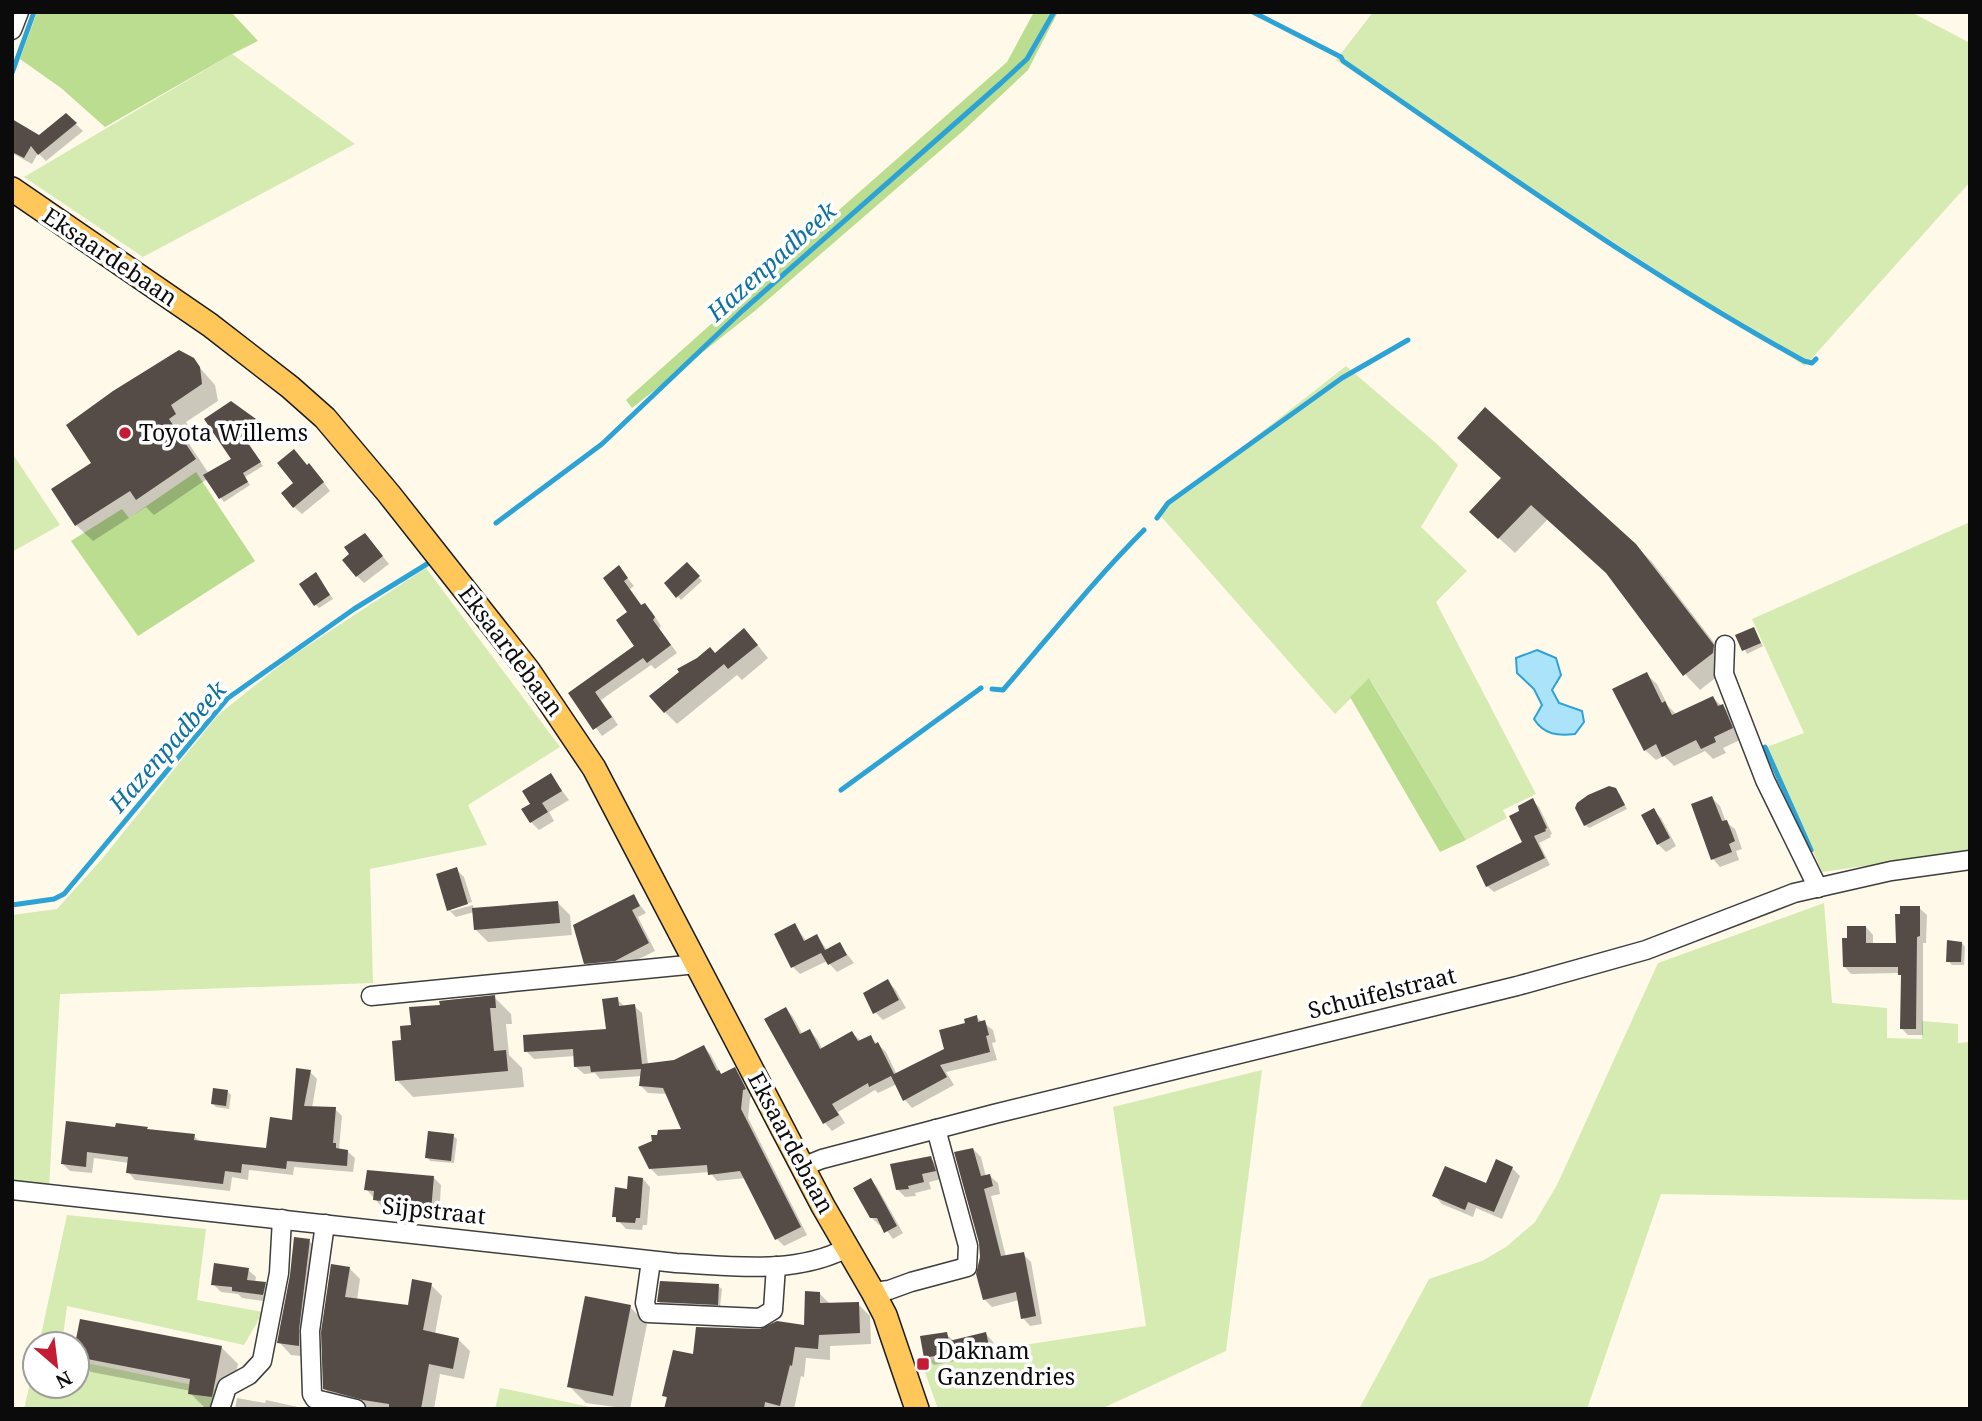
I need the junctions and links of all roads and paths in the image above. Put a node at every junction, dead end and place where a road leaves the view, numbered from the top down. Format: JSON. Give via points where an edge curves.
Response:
{"nodes":[{"id":1,"x":19,"y":12,"type":"edge"},
{"id":2,"x":12,"y":30,"type":"edge"},
{"id":3,"x":12,"y":189,"type":"edge"},
{"id":4,"x":1725,"y":645,"type":"dead end"},
{"id":5,"x":1970,"y":860,"type":"edge"},
{"id":6,"x":1818,"y":888,"type":"junction"},
{"id":7,"x":697,"y":964,"type":"junction"},
{"id":8,"x":371,"y":996,"type":"dead end"},
{"id":9,"x":936,"y":1129,"type":"junction"},
{"id":10,"x":803,"y":1167,"type":"junction"},
{"id":11,"x":12,"y":1191,"type":"edge"},
{"id":12,"x":282,"y":1219,"type":"junction"},
{"id":13,"x":325,"y":1224,"type":"junction"},
{"id":14,"x":847,"y":1248,"type":"junction"},
{"id":15,"x":651,"y":1261,"type":"junction"},
{"id":16,"x":776,"y":1266,"type":"junction"},
{"id":17,"x":873,"y":1293,"type":"junction"},
{"id":18,"x":220,"y":1409,"type":"edge"},
{"id":19,"x":355,"y":1409,"type":"edge"},
{"id":20,"x":917,"y":1409,"type":"edge"}],
"edges":[{"from":1,"to":2,"type":"street"},
{"from":3,"to":7,"type":"main road","name":"Eksaardebaan","via":[[249,354],[325,418],[508,643],[562,717],[594,768]]},
{"from":4,"to":6,"type":"street","via":[[1724,674],[1765,780]]},
{"from":5,"to":6,"type":"street","name":"Schuifelstraat"},
{"from":6,"to":9,"type":"street","name":"Schuifelstraat","via":[[1646,950],[1527,983]]},
{"from":7,"to":8,"type":"street"},
{"from":7,"to":10,"type":"main road","name":"Eksaardebaan"},
{"from":9,"to":10,"type":"street","name":"Schuifelstraat"},
{"from":9,"to":17,"type":"street","via":[[968,1246],[967,1267]]},
{"from":10,"to":14,"type":"main road","name":"Eksaardebaan"},
{"from":11,"to":12,"type":"street","name":"Sijpstraat"},
{"from":12,"to":13,"type":"street","name":"Sijpstraat"},
{"from":12,"to":18,"type":"street","via":[[279,1273],[262,1361],[227,1387]]},
{"from":13,"to":15,"type":"street","name":"Sijpstraat"},
{"from":13,"to":19,"type":"street","via":[[310,1331],[312,1394],[315,1399]]},
{"from":14,"to":16,"type":"street","name":"Sijpstraat","via":[[817,1261]]},
{"from":14,"to":17,"type":"main road","name":"Eksaardebaan"},
{"from":15,"to":16,"type":"street","name":"Sijpstraat"},
{"from":15,"to":16,"type":"street","via":[[645,1303],[648,1313],[760,1318],[773,1310]]},
{"from":17,"to":20,"type":"main road","name":"Eksaardebaan"}]}
